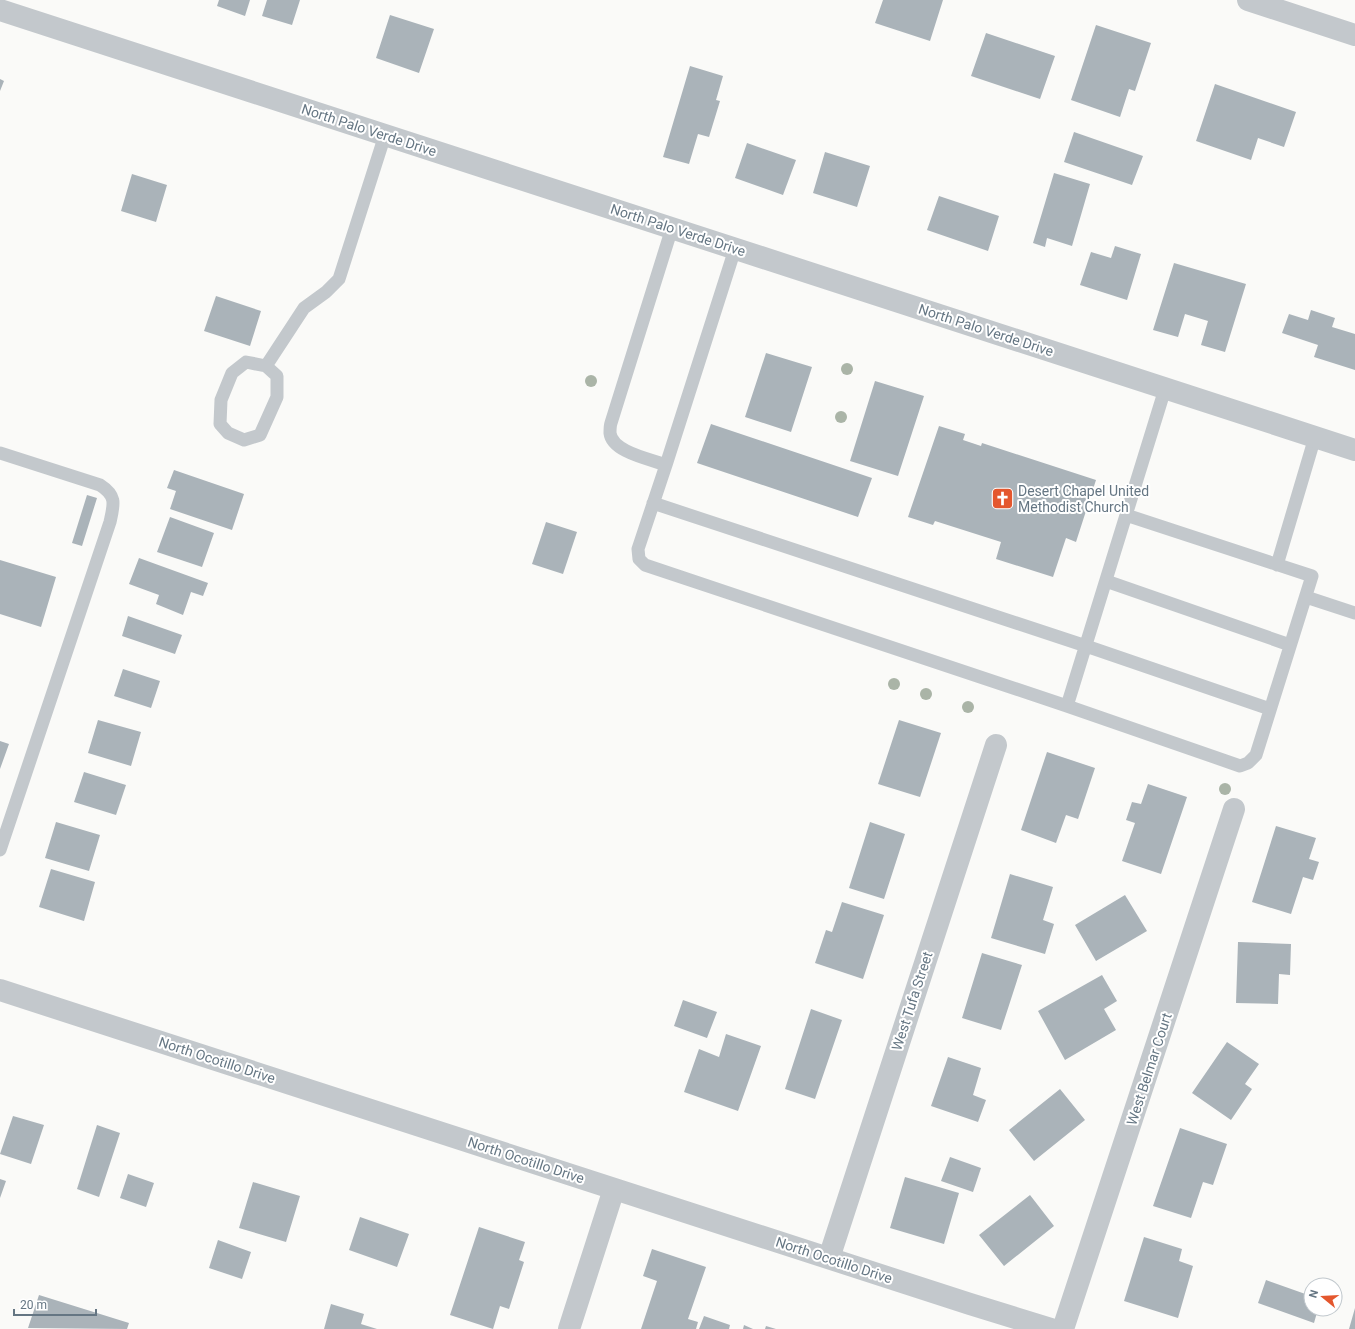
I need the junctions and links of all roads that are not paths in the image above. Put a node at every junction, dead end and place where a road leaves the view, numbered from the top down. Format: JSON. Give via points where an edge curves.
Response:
{"nodes":[{"id":1,"x":1248,"y":0,"type":"edge"},
{"id":2,"x":0,"y":10,"type":"edge"},
{"id":3,"x":1355,"y":34,"type":"edge"},
{"id":4,"x":385,"y":135,"type":"junction"},
{"id":5,"x":672,"y":228,"type":"junction"},
{"id":6,"x":735,"y":249,"type":"junction"},
{"id":7,"x":266,"y":366,"type":"junction"},
{"id":8,"x":1165,"y":389,"type":"junction"},
{"id":9,"x":1315,"y":437,"type":"junction"},
{"id":10,"x":1355,"y":450,"type":"edge"},
{"id":11,"x":0,"y":452,"type":"edge"},
{"id":12,"x":666,"y":465,"type":"junction"},
{"id":13,"x":654,"y":503,"type":"junction"},
{"id":14,"x":1126,"y":516,"type":"junction"},
{"id":15,"x":1277,"y":565,"type":"junction"},
{"id":16,"x":1106,"y":581,"type":"junction"},
{"id":17,"x":1306,"y":597,"type":"junction"},
{"id":18,"x":1355,"y":613,"type":"edge"},
{"id":19,"x":1290,"y":645,"type":"junction"},
{"id":20,"x":1086,"y":646,"type":"junction"},
{"id":21,"x":1067,"y":706,"type":"junction"},
{"id":22,"x":1270,"y":709,"type":"junction"},
{"id":23,"x":996,"y":744,"type":"dead end"},
{"id":24,"x":1234,"y":809,"type":"dead end"},
{"id":25,"x":0,"y":850,"type":"edge"},
{"id":26,"x":0,"y":990,"type":"edge"},
{"id":27,"x":614,"y":1189,"type":"junction"},
{"id":28,"x":829,"y":1258,"type":"junction"},
{"id":29,"x":569,"y":1329,"type":"edge"},
{"id":30,"x":1051,"y":1329,"type":"edge"},
{"id":31,"x":1063,"y":1329,"type":"edge"}],
"edges":[{"from":1,"to":3,"type":"street"},
{"from":2,"to":4,"type":"street","name":"North Palo Verde Drive"},
{"from":4,"to":5,"type":"street","name":"North Palo Verde Drive"},
{"from":4,"to":7,"type":"lane","via":[[339,279],[304,308]]},
{"from":5,"to":6,"type":"street","name":"North Palo Verde Drive"},
{"from":5,"to":12,"type":"lane","via":[[610,423],[610,434],[616,444],[626,452]]},
{"from":6,"to":8,"type":"street","name":"North Palo Verde Drive"},
{"from":6,"to":12,"type":"lane"},
{"from":7,"to":7,"type":"lane","via":[[277,376],[277,397],[260,435],[244,440],[228,433],[220,424],[221,400],[232,372],[246,362]]},
{"from":8,"to":9,"type":"street","name":"North Palo Verde Drive"},
{"from":8,"to":14,"type":"lane"},
{"from":9,"to":10,"type":"street","name":"North Palo Verde Drive"},
{"from":9,"to":15,"type":"lane"},
{"from":11,"to":25,"type":"lane","via":[[100,484],[113,497],[114,505]]},
{"from":12,"to":13,"type":"lane"},
{"from":13,"to":20,"type":"lane"},
{"from":13,"to":21,"type":"lane","via":[[638,549],[639,559],[645,565]]},
{"from":14,"to":15,"type":"lane"},
{"from":14,"to":16,"type":"lane"},
{"from":15,"to":17,"type":"lane","via":[[1312,576]]},
{"from":16,"to":19,"type":"lane"},
{"from":16,"to":20,"type":"lane"},
{"from":17,"to":18,"type":"lane"},
{"from":17,"to":19,"type":"lane"},
{"from":19,"to":22,"type":"lane"},
{"from":20,"to":21,"type":"lane"},
{"from":20,"to":22,"type":"lane"},
{"from":21,"to":22,"type":"lane","via":[[1240,766],[1248,763],[1256,755]]},
{"from":23,"to":28,"type":"street","name":"West Tufa Street"},
{"from":24,"to":31,"type":"street","name":"West Belmar Court"},
{"from":26,"to":27,"type":"street","name":"North Ocotillo Drive"},
{"from":27,"to":28,"type":"street","name":"North Ocotillo Drive"},
{"from":27,"to":29,"type":"street"},
{"from":28,"to":30,"type":"street","name":"North Ocotillo Drive"}]}
